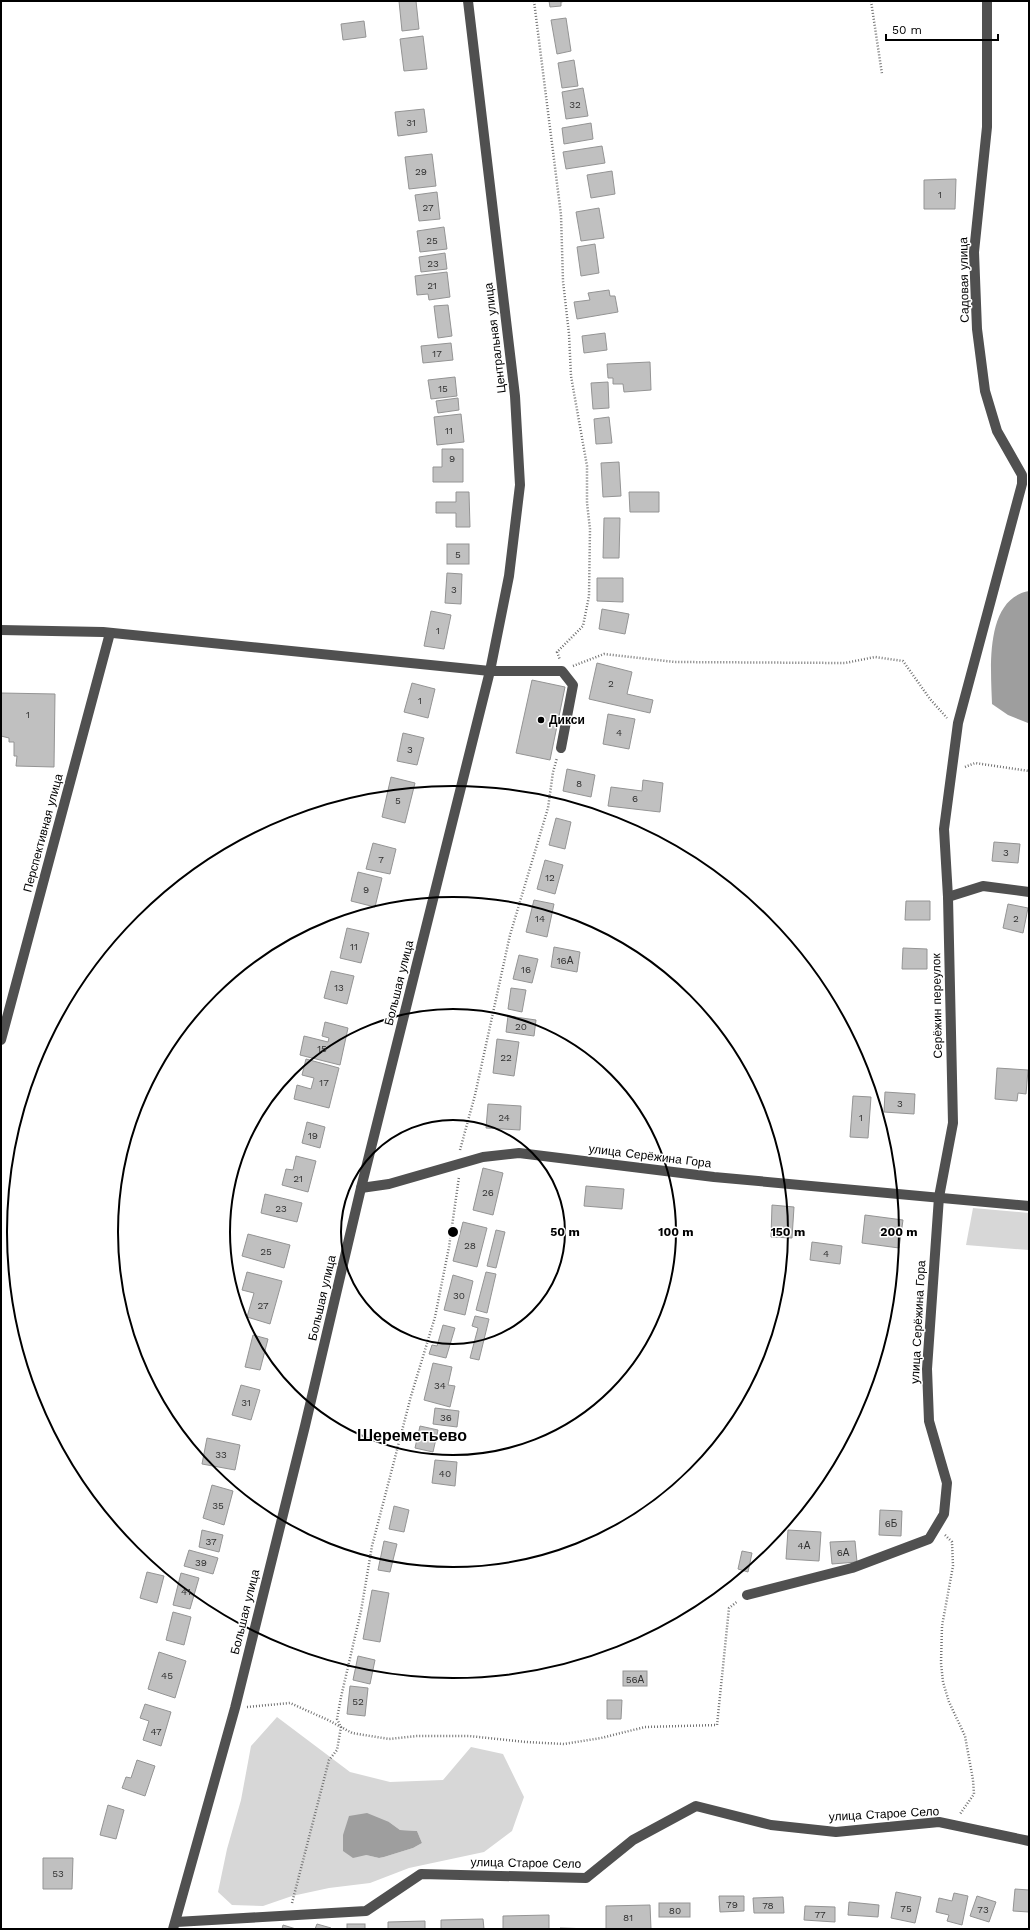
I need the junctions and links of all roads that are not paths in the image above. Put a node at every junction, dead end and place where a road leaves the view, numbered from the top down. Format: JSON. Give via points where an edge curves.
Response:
{"nodes":[{"id":1,"x":468,"y":1,"type":"edge"},
{"id":2,"x":987,"y":1,"type":"edge"},
{"id":3,"x":1026,"y":484,"type":"edge"},
{"id":4,"x":1,"y":630,"type":"edge"},
{"id":5,"x":110,"y":633,"type":"junction"},
{"id":6,"x":490,"y":671,"type":"junction"},
{"id":7,"x":958,"y":723,"type":"joint"},
{"id":8,"x":561,"y":748,"type":"road end"},
{"id":9,"x":1029,"y":892,"type":"edge"},
{"id":10,"x":948,"y":897,"type":"junction"},
{"id":11,"x":1,"y":1040,"type":"edge"},
{"id":12,"x":361,"y":1188,"type":"junction"},
{"id":13,"x":939,"y":1197,"type":"junction"},
{"id":14,"x":1029,"y":1206,"type":"edge"},
{"id":15,"x":747,"y":1596,"type":"road end"},
{"id":16,"x":1029,"y":1841,"type":"edge"},
{"id":17,"x":174,"y":1925,"type":"edge"}],
"edges":[{"from":1,"to":6,"type":"street","name":"Центральная улица","via":[[515,396],[520,485],[509,576]]},
{"from":2,"to":3,"type":"street","name":"Садовая улица","via":[[987,127],[974,252],[977,329],[985,391],[997,431]]},
{"from":3,"to":7,"type":"street","name":"Садовая улица","via":[[1011,524]]},
{"from":4,"to":5,"type":"street"},
{"from":5,"to":6,"type":"street"},
{"from":5,"to":11,"type":"street","name":"Перспективная улица"},
{"from":6,"to":8,"type":"street","via":[[562,671],[573,684]]},
{"from":6,"to":12,"type":"street","name":"Большая улица"},
{"from":7,"to":10,"type":"street","name":"Серёжин переулок","via":[[944,829]]},
{"from":9,"to":10,"type":"street","via":[[983,886]]},
{"from":10,"to":13,"type":"street","name":"Серёжин переулок","via":[[953,1123]]},
{"from":12,"to":13,"type":"street","name":"улица Серёжина Гора","via":[[389,1184],[483,1158],[519,1153],[714,1177]]},
{"from":12,"to":17,"type":"street","name":"Большая улица","via":[[235,1708]]},
{"from":13,"to":14,"type":"street","name":"улица Серёжина Гора"},
{"from":13,"to":15,"type":"street","name":"улица Серёжина Гора","via":[[927,1370],[930,1421],[947,1483],[944,1514],[929,1539],[852,1568]]},
{"from":16,"to":17,"type":"street","name":"улица Старое Село","via":[[939,1822],[836,1832],[771,1825],[696,1806],[633,1840],[586,1878],[420,1874],[366,1911]]}]}
